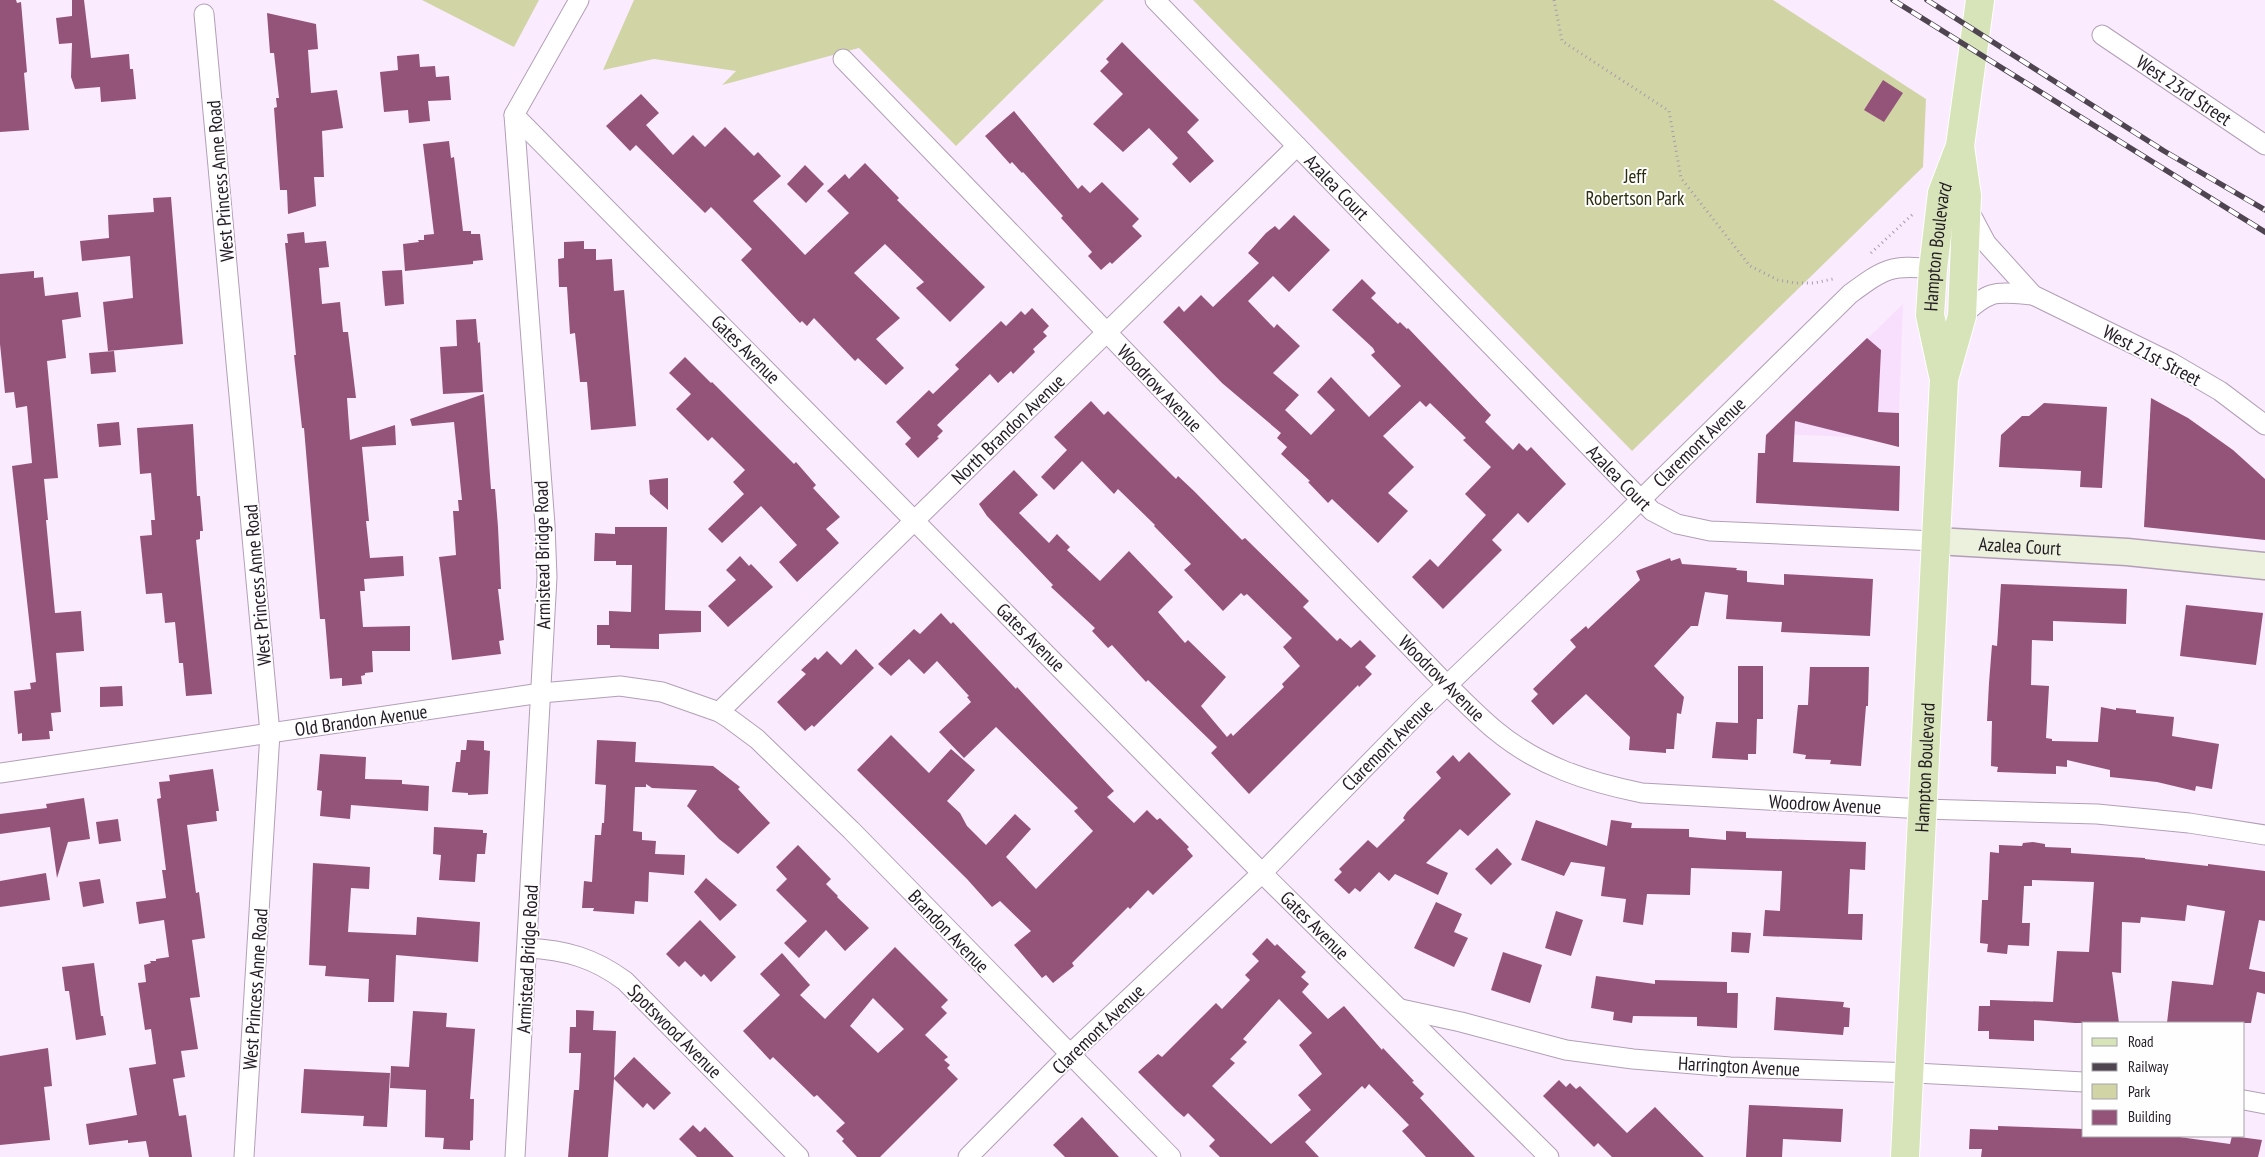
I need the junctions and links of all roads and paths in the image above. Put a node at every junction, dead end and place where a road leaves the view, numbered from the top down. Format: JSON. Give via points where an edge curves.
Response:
{"nodes":[{"id":1,"x":579,"y":0,"type":"edge"},
{"id":2,"x":1155,"y":0,"type":"edge"},
{"id":3,"x":1554,"y":0,"type":"edge"},
{"id":4,"x":1980,"y":0,"type":"edge"},
{"id":5,"x":204,"y":14,"type":"dead end"},
{"id":6,"x":2102,"y":35,"type":"dead end"},
{"id":7,"x":843,"y":59,"type":"dead end"},
{"id":8,"x":514,"y":115,"type":"junction"},
{"id":9,"x":2265,"y":145,"type":"edge"},
{"id":10,"x":1297,"y":146,"type":"junction"},
{"id":11,"x":1960,"y":146,"type":"junction"},
{"id":12,"x":1918,"y":206,"type":"dead end"},
{"id":13,"x":1966,"y":206,"type":"junction"},
{"id":14,"x":1866,"y":258,"type":"dead end"},
{"id":15,"x":1933,"y":269,"type":"junction"},
{"id":16,"x":1838,"y":277,"type":"dead end"},
{"id":17,"x":2033,"y":294,"type":"junction"},
{"id":18,"x":1962,"y":316,"type":"junction"},
{"id":19,"x":1107,"y":333,"type":"junction"},
{"id":20,"x":1944,"y":379,"type":"junction"},
{"id":21,"x":2265,"y":425,"type":"edge"},
{"id":22,"x":1640,"y":500,"type":"junction"},
{"id":23,"x":915,"y":520,"type":"junction"},
{"id":24,"x":1936,"y":541,"type":"junction"},
{"id":25,"x":2265,"y":566,"type":"edge"},
{"id":26,"x":1447,"y":685,"type":"junction"},
{"id":27,"x":541,"y":693,"type":"junction"},
{"id":28,"x":719,"y":712,"type":"junction"},
{"id":29,"x":270,"y":733,"type":"junction"},
{"id":30,"x":0,"y":773,"type":"edge"},
{"id":31,"x":1923,"y":809,"type":"junction"},
{"id":32,"x":2265,"y":835,"type":"edge"},
{"id":33,"x":1262,"y":873,"type":"junction"},
{"id":34,"x":527,"y":948,"type":"junction"},
{"id":35,"x":1400,"y":1009,"type":"junction"},
{"id":36,"x":1070,"y":1054,"type":"junction"},
{"id":37,"x":1910,"y":1073,"type":"junction"},
{"id":38,"x":2082,"y":1082,"type":"edge"},
{"id":39,"x":2245,"y":1100,"type":"edge"},
{"id":40,"x":2265,"y":1104,"type":"edge"},
{"id":41,"x":244,"y":1157,"type":"edge"},
{"id":42,"x":515,"y":1157,"type":"edge"},
{"id":43,"x":799,"y":1157,"type":"edge"},
{"id":44,"x":968,"y":1157,"type":"edge"},
{"id":45,"x":1171,"y":1157,"type":"edge"},
{"id":46,"x":1548,"y":1157,"type":"edge"},
{"id":47,"x":1905,"y":1157,"type":"edge"}],
"edges":[{"from":1,"to":8,"type":"street"},
{"from":2,"to":10,"type":"street","name":"Azalea Court"},
{"from":3,"to":16,"type":"path","via":[[1562,41],[1669,111],[1681,178],[1750,266],[1778,280],[1795,283],[1814,283]]},
{"from":4,"to":11,"type":"main road","name":"Hampton Boulevard"},
{"from":5,"to":29,"type":"street","name":"West Princess Anne Road"},
{"from":6,"to":9,"type":"street","name":"West 23rd Street"},
{"from":7,"to":19,"type":"street","name":"Woodrow Avenue"},
{"from":8,"to":23,"type":"street","name":"Gates Avenue"},
{"from":8,"to":27,"type":"street","name":"Armistead Bridge Road","via":[[545,526],[547,578]]},
{"from":10,"to":19,"type":"street","name":"North Brandon Avenue"},
{"from":10,"to":22,"type":"street","name":"Azalea Court"},
{"from":11,"to":13,"type":"main road","name":"Hampton Boulevard"},
{"from":11,"to":15,"type":"main road","name":"Hampton Boulevard","via":[[1942,193]]},
{"from":12,"to":14,"type":"path"},
{"from":13,"to":17,"type":"street","name":"West 21st Street","via":[[1986,243]]},
{"from":13,"to":18,"type":"main road","name":"Hampton Boulevard"},
{"from":15,"to":20,"type":"main road","name":"Hampton Boulevard","via":[[1930,315]]},
{"from":15,"to":22,"type":"street","name":"Claremont Avenue","via":[[1892,268],[1850,294]]},
{"from":17,"to":18,"type":"street","name":"West 21st Street","via":[[1990,294],[1978,300]]},
{"from":17,"to":21,"type":"street","name":"West 21st Street","via":[[2172,363],[2220,391]]},
{"from":18,"to":20,"type":"main road","name":"Hampton Boulevard"},
{"from":19,"to":23,"type":"street","name":"North Brandon Avenue"},
{"from":19,"to":26,"type":"street","name":"Woodrow Avenue"},
{"from":20,"to":24,"type":"main road","name":"Hampton Boulevard"},
{"from":22,"to":24,"type":"street","name":"Azalea Court","via":[[1662,519],[1693,529]]},
{"from":22,"to":26,"type":"street","name":"Claremont Avenue"},
{"from":23,"to":28,"type":"street","name":"North Brandon Avenue"},
{"from":23,"to":33,"type":"street","name":"Gates Avenue"},
{"from":24,"to":25,"type":"street","name":"Azalea Court","via":[[2127,552]]},
{"from":24,"to":31,"type":"main road","name":"Hampton Boulevard"},
{"from":26,"to":31,"type":"street","name":"Woodrow Avenue","via":[[1494,730],[1526,753],[1561,771],[1606,785],[1642,793]]},
{"from":26,"to":33,"type":"street","name":"Claremont Avenue"},
{"from":27,"to":28,"type":"street","name":"Old Brandon Avenue","via":[[620,686],[662,692]]},
{"from":27,"to":29,"type":"street","name":"Old Brandon Avenue"},
{"from":27,"to":34,"type":"street","name":"Armistead Bridge Road"},
{"from":28,"to":36,"type":"street","name":"Brandon Avenue","via":[[757,740],[851,830]]},
{"from":29,"to":30,"type":"street","name":"Old Brandon Avenue"},
{"from":29,"to":41,"type":"street","name":"West Princess Anne Road"},
{"from":31,"to":32,"type":"street","name":"Woodrow Avenue","via":[[2097,814]]},
{"from":31,"to":37,"type":"main road","name":"Hampton Boulevard"},
{"from":33,"to":35,"type":"street","name":"Gates Avenue"},
{"from":33,"to":36,"type":"street","name":"Claremont Avenue"},
{"from":34,"to":42,"type":"street","name":"Armistead Bridge Road"},
{"from":34,"to":43,"type":"street","name":"Spotswood Avenue","via":[[581,956],[625,981]]},
{"from":35,"to":37,"type":"street","name":"Harrington Avenue","via":[[1566,1050],[1604,1055],[1730,1067]]},
{"from":35,"to":46,"type":"street","name":"Gates Avenue"},
{"from":36,"to":44,"type":"street","name":"Claremont Avenue"},
{"from":36,"to":45,"type":"street","name":"Brandon Avenue"},
{"from":37,"to":38,"type":"street","name":"Harrington Avenue"},
{"from":37,"to":47,"type":"main road","name":"Hampton Boulevard"},
{"from":39,"to":40,"type":"street"}]}
